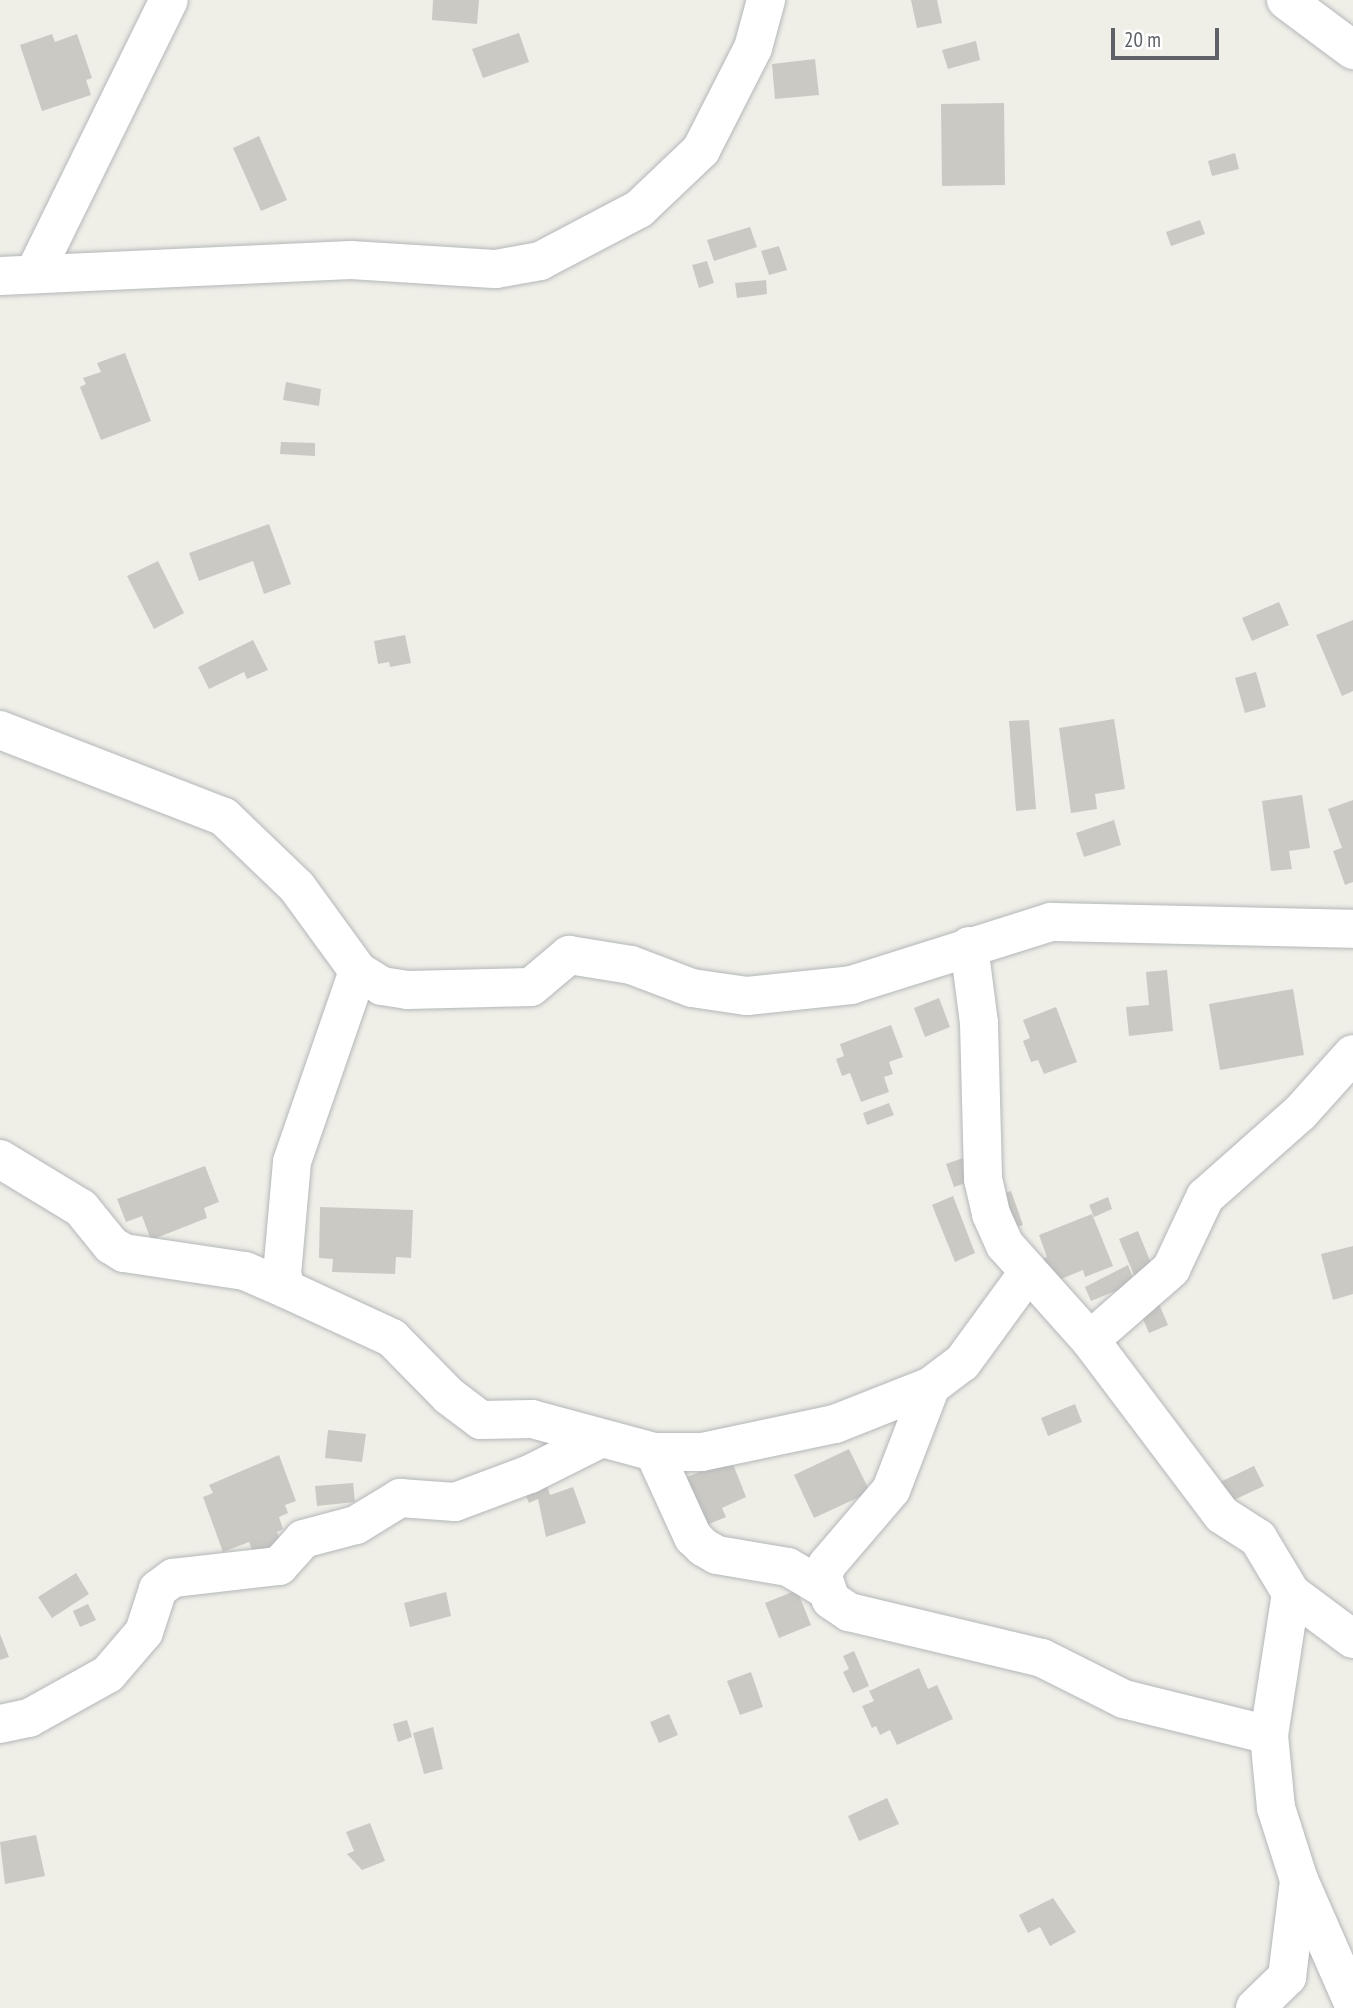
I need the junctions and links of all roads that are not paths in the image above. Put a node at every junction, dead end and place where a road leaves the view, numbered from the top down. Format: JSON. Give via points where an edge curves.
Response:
{"nodes":[{"id":1,"x":169,"y":0,"type":"edge"},
{"id":2,"x":766,"y":0,"type":"edge"},
{"id":3,"x":1286,"y":0,"type":"edge"},
{"id":4,"x":1353,"y":50,"type":"edge"},
{"id":5,"x":17,"y":275,"type":"edge"},
{"id":6,"x":0,"y":730,"type":"edge"},
{"id":7,"x":1353,"y":929,"type":"edge"},
{"id":8,"x":969,"y":946,"type":"junction"},
{"id":9,"x":358,"y":971,"type":"junction"},
{"id":10,"x":1353,"y":1054,"type":"edge"},
{"id":11,"x":0,"y":1159,"type":"edge"},
{"id":12,"x":1027,"y":1274,"type":"junction"},
{"id":13,"x":286,"y":1289,"type":"junction"},
{"id":14,"x":1090,"y":1340,"type":"junction"},
{"id":15,"x":931,"y":1385,"type":"junction"},
{"id":16,"x":600,"y":1439,"type":"junction"},
{"id":17,"x":654,"y":1452,"type":"junction"},
{"id":18,"x":825,"y":1589,"type":"junction"},
{"id":19,"x":1291,"y":1593,"type":"junction"},
{"id":20,"x":1353,"y":1639,"type":"edge"},
{"id":21,"x":0,"y":1724,"type":"edge"},
{"id":22,"x":1269,"y":1735,"type":"junction"},
{"id":23,"x":1299,"y":1880,"type":"junction"},
{"id":24,"x":1287,"y":1993,"type":"edge"},
{"id":25,"x":1353,"y":2003,"type":"edge"},
{"id":26,"x":1255,"y":2008,"type":"edge"}],
"edges":[{"from":1,"to":5,"type":"street"},
{"from":2,"to":5,"type":"street","via":[[753,48],[701,150],[639,209],[540,261],[496,269],[351,260]]},
{"from":3,"to":4,"type":"street"},
{"from":6,"to":9,"type":"street","via":[[224,817],[297,887]]},
{"from":7,"to":8,"type":"street","via":[[1051,922]]},
{"from":8,"to":9,"type":"street","via":[[851,985],[747,996],[692,988],[631,965],[569,956],[531,987],[510,991],[408,990],[382,986]]},
{"from":8,"to":12,"type":"street","via":[[979,1023],[983,1179],[1005,1245]]},
{"from":9,"to":13,"type":"street","via":[[292,1162],[282,1273]]},
{"from":10,"to":14,"type":"street","via":[[1300,1113],[1205,1198],[1171,1269]]},
{"from":11,"to":13,"type":"street","via":[[81,1208],[111,1245],[124,1253],[245,1271]]},
{"from":12,"to":14,"type":"street"},
{"from":12,"to":15,"type":"street","via":[[962,1363]]},
{"from":13,"to":16,"type":"street","via":[[393,1338],[449,1396],[481,1420],[532,1419]]},
{"from":14,"to":19,"type":"street","via":[[1222,1515],[1258,1538]]},
{"from":15,"to":17,"type":"street","via":[[835,1424],[702,1452]]},
{"from":15,"to":18,"type":"street","via":[[891,1490],[827,1564]]},
{"from":16,"to":17,"type":"street"},
{"from":16,"to":21,"type":"street","via":[[530,1474],[455,1502],[400,1498],[356,1525],[303,1539],[279,1566],[173,1578],[158,1589],[144,1632],[108,1674],[29,1717]]},
{"from":17,"to":18,"type":"street","via":[[693,1537],[703,1547],[717,1555],[788,1567]]},
{"from":18,"to":22,"type":"street","via":[[839,1608],[849,1612],[1042,1658],[1124,1699]]},
{"from":19,"to":20,"type":"street"},
{"from":19,"to":22,"type":"street"},
{"from":22,"to":23,"type":"street","via":[[1276,1808]]},
{"from":23,"to":24,"type":"street"},
{"from":23,"to":25,"type":"street"},
{"from":24,"to":26,"type":"street"}]}
